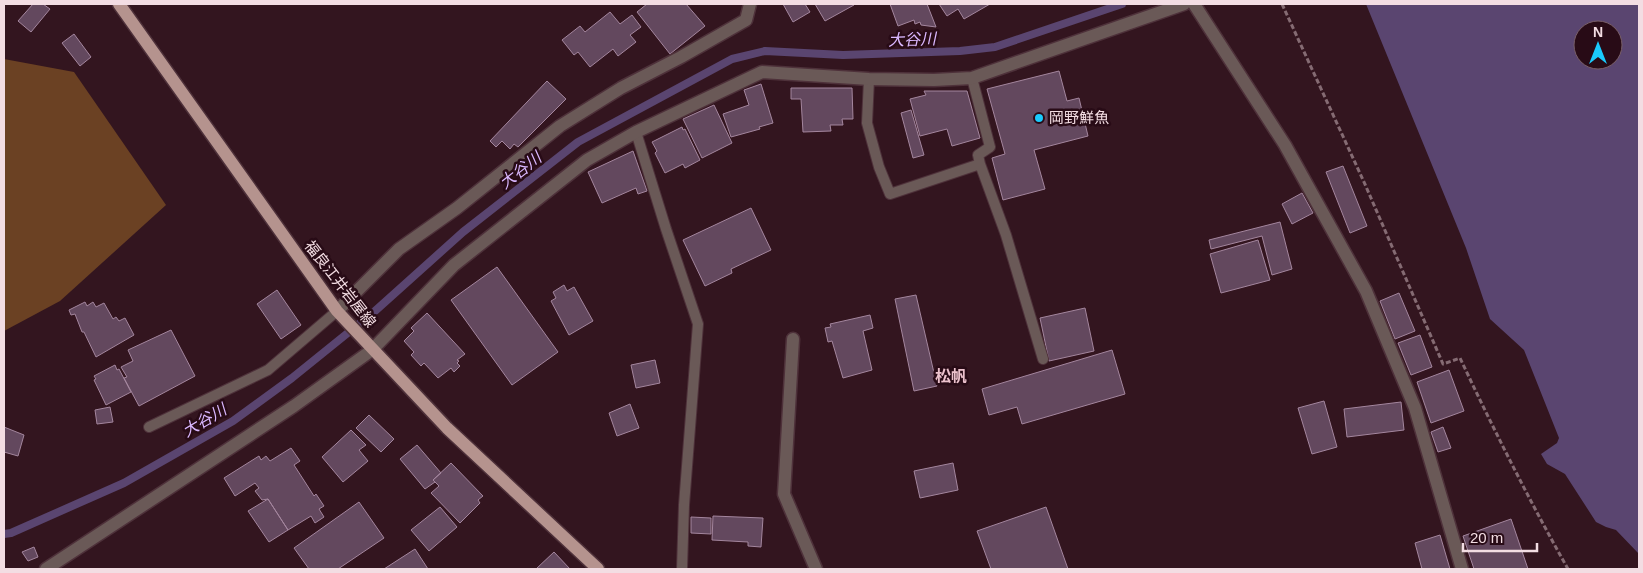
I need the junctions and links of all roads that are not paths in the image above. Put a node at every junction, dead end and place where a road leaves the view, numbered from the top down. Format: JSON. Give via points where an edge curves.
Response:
{"nodes":[{"id":1,"x":119,"y":4,"type":"edge"},
{"id":2,"x":750,"y":4,"type":"edge"},
{"id":3,"x":1184,"y":4,"type":"edge"},
{"id":4,"x":1194,"y":4,"type":"edge"},
{"id":5,"x":972,"y":78,"type":"junction"},
{"id":6,"x":869,"y":80,"type":"junction"},
{"id":7,"x":636,"y":132,"type":"junction"},
{"id":8,"x":980,"y":164,"type":"junction"},
{"id":9,"x":337,"y":310,"type":"junction"},
{"id":10,"x":793,"y":339,"type":"dead end"},
{"id":11,"x":372,"y":350,"type":"junction"},
{"id":12,"x":1043,"y":359,"type":"dead end"},
{"id":13,"x":149,"y":427,"type":"dead end"},
{"id":14,"x":46,"y":569,"type":"edge"},
{"id":15,"x":598,"y":569,"type":"edge"},
{"id":16,"x":682,"y":569,"type":"edge"},
{"id":17,"x":816,"y":569,"type":"edge"},
{"id":18,"x":1462,"y":569,"type":"edge"}],
"edges":[{"from":1,"to":9,"type":"main road","name":"福良江井岩屋線"},
{"from":2,"to":9,"type":"street","via":[[746,20],[560,126],[400,250]]},
{"from":3,"to":5,"type":"street"},
{"from":4,"to":18,"type":"street","via":[[1285,144],[1366,291],[1414,408]]},
{"from":5,"to":6,"type":"street"},
{"from":5,"to":8,"type":"lane","via":[[990,147],[978,155]]},
{"from":6,"to":7,"type":"street","via":[[762,72]]},
{"from":6,"to":8,"type":"lane","via":[[867,123],[890,194]]},
{"from":7,"to":11,"type":"street","via":[[587,160],[454,264]]},
{"from":7,"to":16,"type":"lane","via":[[698,324]]},
{"from":8,"to":12,"type":"lane","via":[[1006,235]]},
{"from":9,"to":11,"type":"main road","name":"福良江井岩屋線"},
{"from":9,"to":13,"type":"lane","via":[[268,370]]},
{"from":10,"to":17,"type":"street","via":[[784,494]]},
{"from":11,"to":14,"type":"street","via":[[294,406]]},
{"from":11,"to":15,"type":"main road","name":"福良江井岩屋線","via":[[447,428]]}]}
